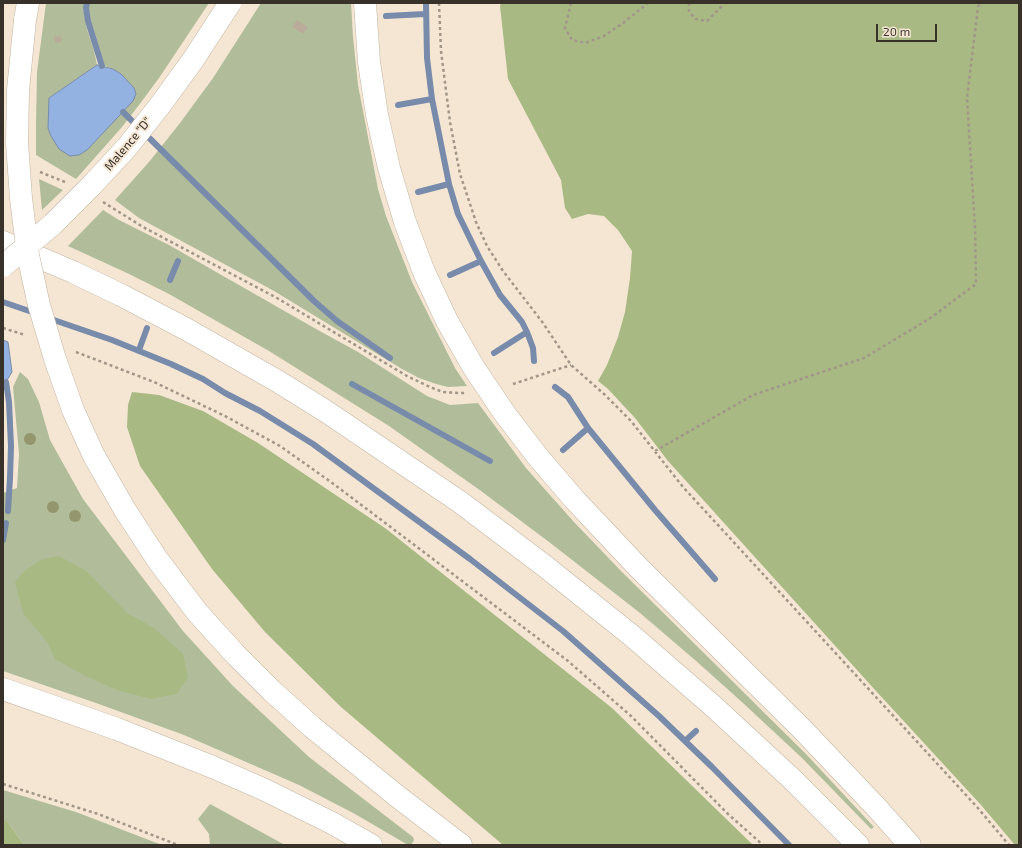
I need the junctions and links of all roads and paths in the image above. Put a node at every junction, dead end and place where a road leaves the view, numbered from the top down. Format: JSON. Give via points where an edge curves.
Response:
{"nodes":[{"id":1,"x":230,"y":3,"type":"edge"},
{"id":2,"x":365,"y":3,"type":"edge"},
{"id":3,"x":439,"y":3,"type":"edge"},
{"id":4,"x":571,"y":3,"type":"edge"},
{"id":5,"x":648,"y":3,"type":"edge"},
{"id":6,"x":689,"y":3,"type":"edge"},
{"id":7,"x":725,"y":3,"type":"edge"},
{"id":8,"x":980,"y":3,"type":"edge"},
{"id":9,"x":26,"y":12,"type":"edge"},
{"id":10,"x":40,"y":172,"type":"dead end"},
{"id":11,"x":67,"y":182,"type":"dead end"},
{"id":12,"x":99,"y":200,"type":"dead end"},
{"id":13,"x":3,"y":242,"type":"edge"},
{"id":14,"x":3,"y":266,"type":"edge"},
{"id":15,"x":3,"y":328,"type":"edge"},
{"id":16,"x":30,"y":336,"type":"dead end"},
{"id":17,"x":75,"y":352,"type":"dead end"},
{"id":18,"x":570,"y":365,"type":"junction"},
{"id":19,"x":513,"y":384,"type":"dead end"},
{"id":20,"x":474,"y":392,"type":"dead end"},
{"id":21,"x":654,"y":451,"type":"junction"},
{"id":22,"x":3,"y":689,"type":"edge"},
{"id":23,"x":3,"y":784,"type":"edge"},
{"id":24,"x":178,"y":845,"type":"edge"},
{"id":25,"x":371,"y":845,"type":"edge"},
{"id":26,"x":461,"y":845,"type":"edge"},
{"id":27,"x":763,"y":845,"type":"edge"},
{"id":28,"x":858,"y":845,"type":"edge"},
{"id":29,"x":910,"y":845,"type":"edge"},
{"id":30,"x":1009,"y":845,"type":"edge"}],
"edges":[{"from":1,"to":14,"type":"highway","name":"Malence \"D\"","bridge":true,"via":[[193,60],[128,146],[53,224]]},
{"from":2,"to":29,"type":"highway","via":[[369,62],[377,114],[405,222],[447,321],[474,368],[524,439],[574,499],[638,567],[803,730]]},
{"from":3,"to":18,"type":"path","via":[[441,51],[450,122],[460,174],[474,216],[487,246],[502,271],[543,323]]},
{"from":4,"to":5,"type":"path","via":[[564,28],[572,40],[585,43],[604,36]]},
{"from":6,"to":7,"type":"path","via":[[689,12],[696,19],[707,21]]},
{"from":8,"to":21,"type":"path","via":[[966,98],[975,228],[976,284],[929,319],[864,358],[753,395]]},
{"from":9,"to":26,"type":"highway","bridge":true,"via":[[18,90],[18,143],[28,255],[54,359],[94,456],[157,559],[234,654],[312,727]]},
{"from":10,"to":11,"type":"path"},
{"from":12,"to":20,"type":"path","via":[[143,227],[277,298],[407,376],[443,392]]},
{"from":13,"to":28,"type":"highway","via":[[121,295],[213,344],[327,412],[460,502],[642,645],[713,706]]},
{"from":15,"to":16,"type":"path"},
{"from":17,"to":27,"type":"path","via":[[154,382],[225,416],[280,446],[331,482],[568,661],[631,716],[728,814]]},
{"from":18,"to":19,"type":"path"},
{"from":18,"to":21,"type":"path","via":[[632,421]]},
{"from":21,"to":30,"type":"path","via":[[683,487]]},
{"from":22,"to":25,"type":"highway","via":[[117,729],[208,765],[332,823]]},
{"from":23,"to":24,"type":"path","via":[[98,814]]}]}
